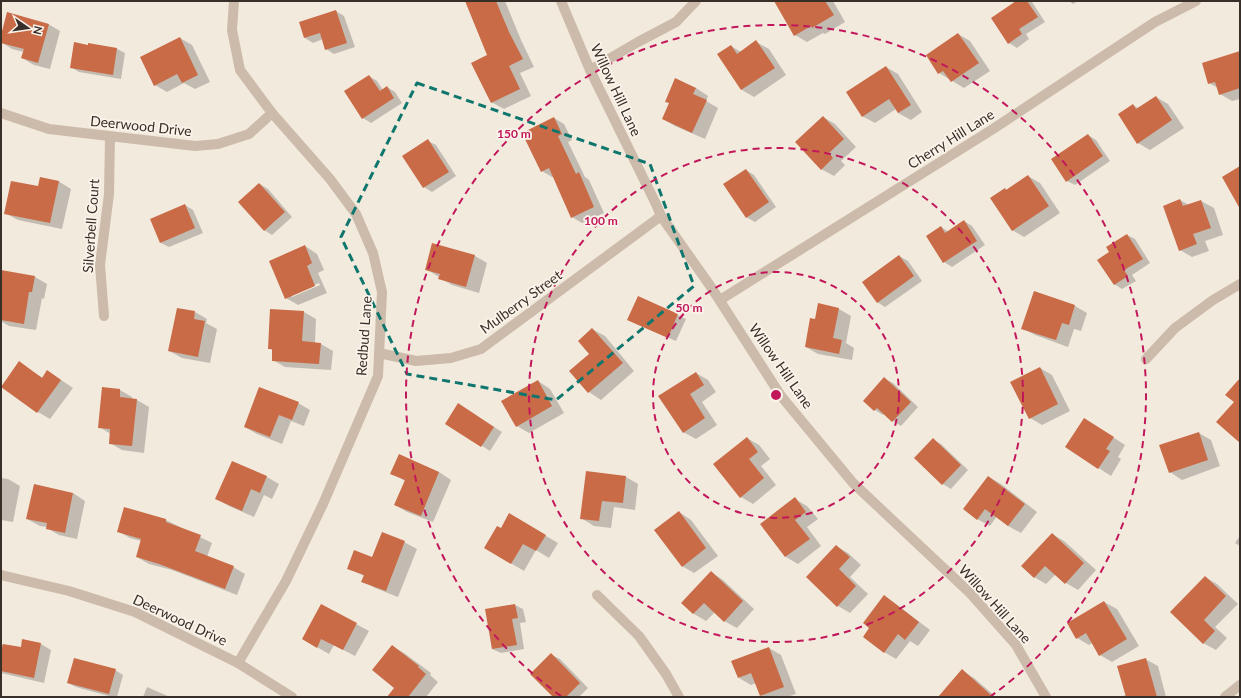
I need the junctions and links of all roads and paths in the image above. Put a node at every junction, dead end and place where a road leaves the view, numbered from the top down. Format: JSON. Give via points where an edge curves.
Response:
{"nodes":[{"id":1,"x":234,"y":1,"type":"edge"},
{"id":2,"x":561,"y":1,"type":"edge"},
{"id":3,"x":696,"y":1,"type":"edge"},
{"id":4,"x":1196,"y":1,"type":"edge"},
{"id":5,"x":590,"y":70,"type":"junction"},
{"id":6,"x":1,"y":113,"type":"edge"},
{"id":7,"x":272,"y":113,"type":"junction"},
{"id":8,"x":110,"y":137,"type":"junction"},
{"id":9,"x":661,"y":216,"type":"junction"},
{"id":10,"x":1240,"y":284,"type":"edge"},
{"id":11,"x":720,"y":300,"type":"junction"},
{"id":12,"x":104,"y":316,"type":"dead end"},
{"id":13,"x":380,"y":353,"type":"junction"},
{"id":14,"x":1146,"y":359,"type":"dead end"},
{"id":15,"x":1,"y":575,"type":"edge"},
{"id":16,"x":597,"y":595,"type":"dead end"},
{"id":17,"x":238,"y":663,"type":"junction"},
{"id":18,"x":1240,"y":685,"type":"edge"},
{"id":19,"x":292,"y":697,"type":"edge"},
{"id":20,"x":679,"y":697,"type":"edge"},
{"id":21,"x":1046,"y":697,"type":"edge"},
{"id":22,"x":1225,"y":697,"type":"edge"}],
"edges":[{"from":1,"to":7,"type":"street","name":"Redbud Lane","via":[[232,30],[240,70]]},
{"from":2,"to":5,"type":"street","name":"Willow Hill Lane"},
{"from":3,"to":5,"type":"street","via":[[676,22]]},
{"from":4,"to":11,"type":"street","name":"Cherry Hill Lane","via":[[1155,22],[992,129]]},
{"from":5,"to":9,"type":"street","name":"Willow Hill Lane"},
{"from":6,"to":8,"type":"street","name":"Deerwood Drive","via":[[49,129]]},
{"from":7,"to":8,"type":"street","name":"Deerwood Drive","via":[[249,134],[218,144],[195,146]]},
{"from":7,"to":13,"type":"street","name":"Redbud Lane","via":[[330,179],[356,214],[373,253],[382,292]]},
{"from":8,"to":12,"type":"street","name":"Silverbell Court","via":[[109,194],[100,265]]},
{"from":9,"to":11,"type":"street","name":"Willow Hill Lane"},
{"from":9,"to":13,"type":"street","name":"Mulberry Street","via":[[481,349],[451,358],[416,361]]},
{"from":10,"to":14,"type":"street","via":[[1175,328]]},
{"from":11,"to":21,"type":"street","name":"Willow Hill Lane","via":[[781,396],[853,483],[969,592],[1016,644]]},
{"from":13,"to":17,"type":"street","name":"Redbud Lane","via":[[378,376],[323,504],[286,581]]},
{"from":15,"to":17,"type":"street","name":"Deerwood Drive","via":[[69,591],[135,612]]},
{"from":16,"to":20,"type":"street","via":[[639,636]]},
{"from":17,"to":19,"type":"street","name":"Deerwood Drive"},
{"from":18,"to":22,"type":"street"}]}
